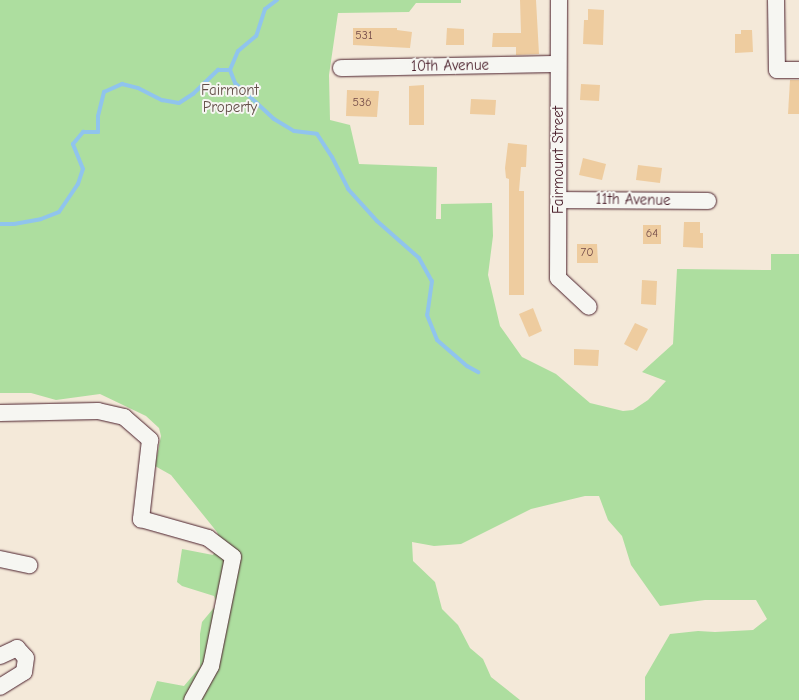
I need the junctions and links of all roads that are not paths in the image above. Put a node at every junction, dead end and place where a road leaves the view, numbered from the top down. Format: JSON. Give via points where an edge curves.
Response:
{"nodes":[{"id":1,"x":559,"y":0,"type":"edge"},
{"id":2,"x":776,"y":0,"type":"edge"},
{"id":3,"x":558,"y":64,"type":"junction"},
{"id":4,"x":341,"y":68,"type":"dead end"},
{"id":5,"x":799,"y":70,"type":"edge"},
{"id":6,"x":559,"y":200,"type":"junction"},
{"id":7,"x":708,"y":201,"type":"dead end"},
{"id":8,"x":589,"y":307,"type":"dead end"},
{"id":9,"x":0,"y":413,"type":"edge"},
{"id":10,"x":0,"y":559,"type":"edge"},
{"id":11,"x":28,"y":565,"type":"dead end"},
{"id":12,"x":0,"y":656,"type":"edge"},
{"id":13,"x":0,"y":687,"type":"edge"},
{"id":14,"x":192,"y":700,"type":"edge"}],
"edges":[{"from":1,"to":3,"type":"street","name":"Fairmount Street"},
{"from":2,"to":5,"type":"street","via":[[777,70]]},
{"from":3,"to":4,"type":"street","name":"10th Avenue"},
{"from":3,"to":6,"type":"street","name":"Fairmount Street"},
{"from":6,"to":7,"type":"street","name":"11th Avenue"},
{"from":6,"to":8,"type":"street","name":"Fairmount Street","via":[[558,278]]},
{"from":9,"to":14,"type":"street","via":[[98,411],[124,417],[150,440],[140,519],[208,538],[233,557],[211,666]]},
{"from":10,"to":11,"type":"street"},
{"from":12,"to":13,"type":"street","via":[[17,648],[26,658],[24,672]]}]}
